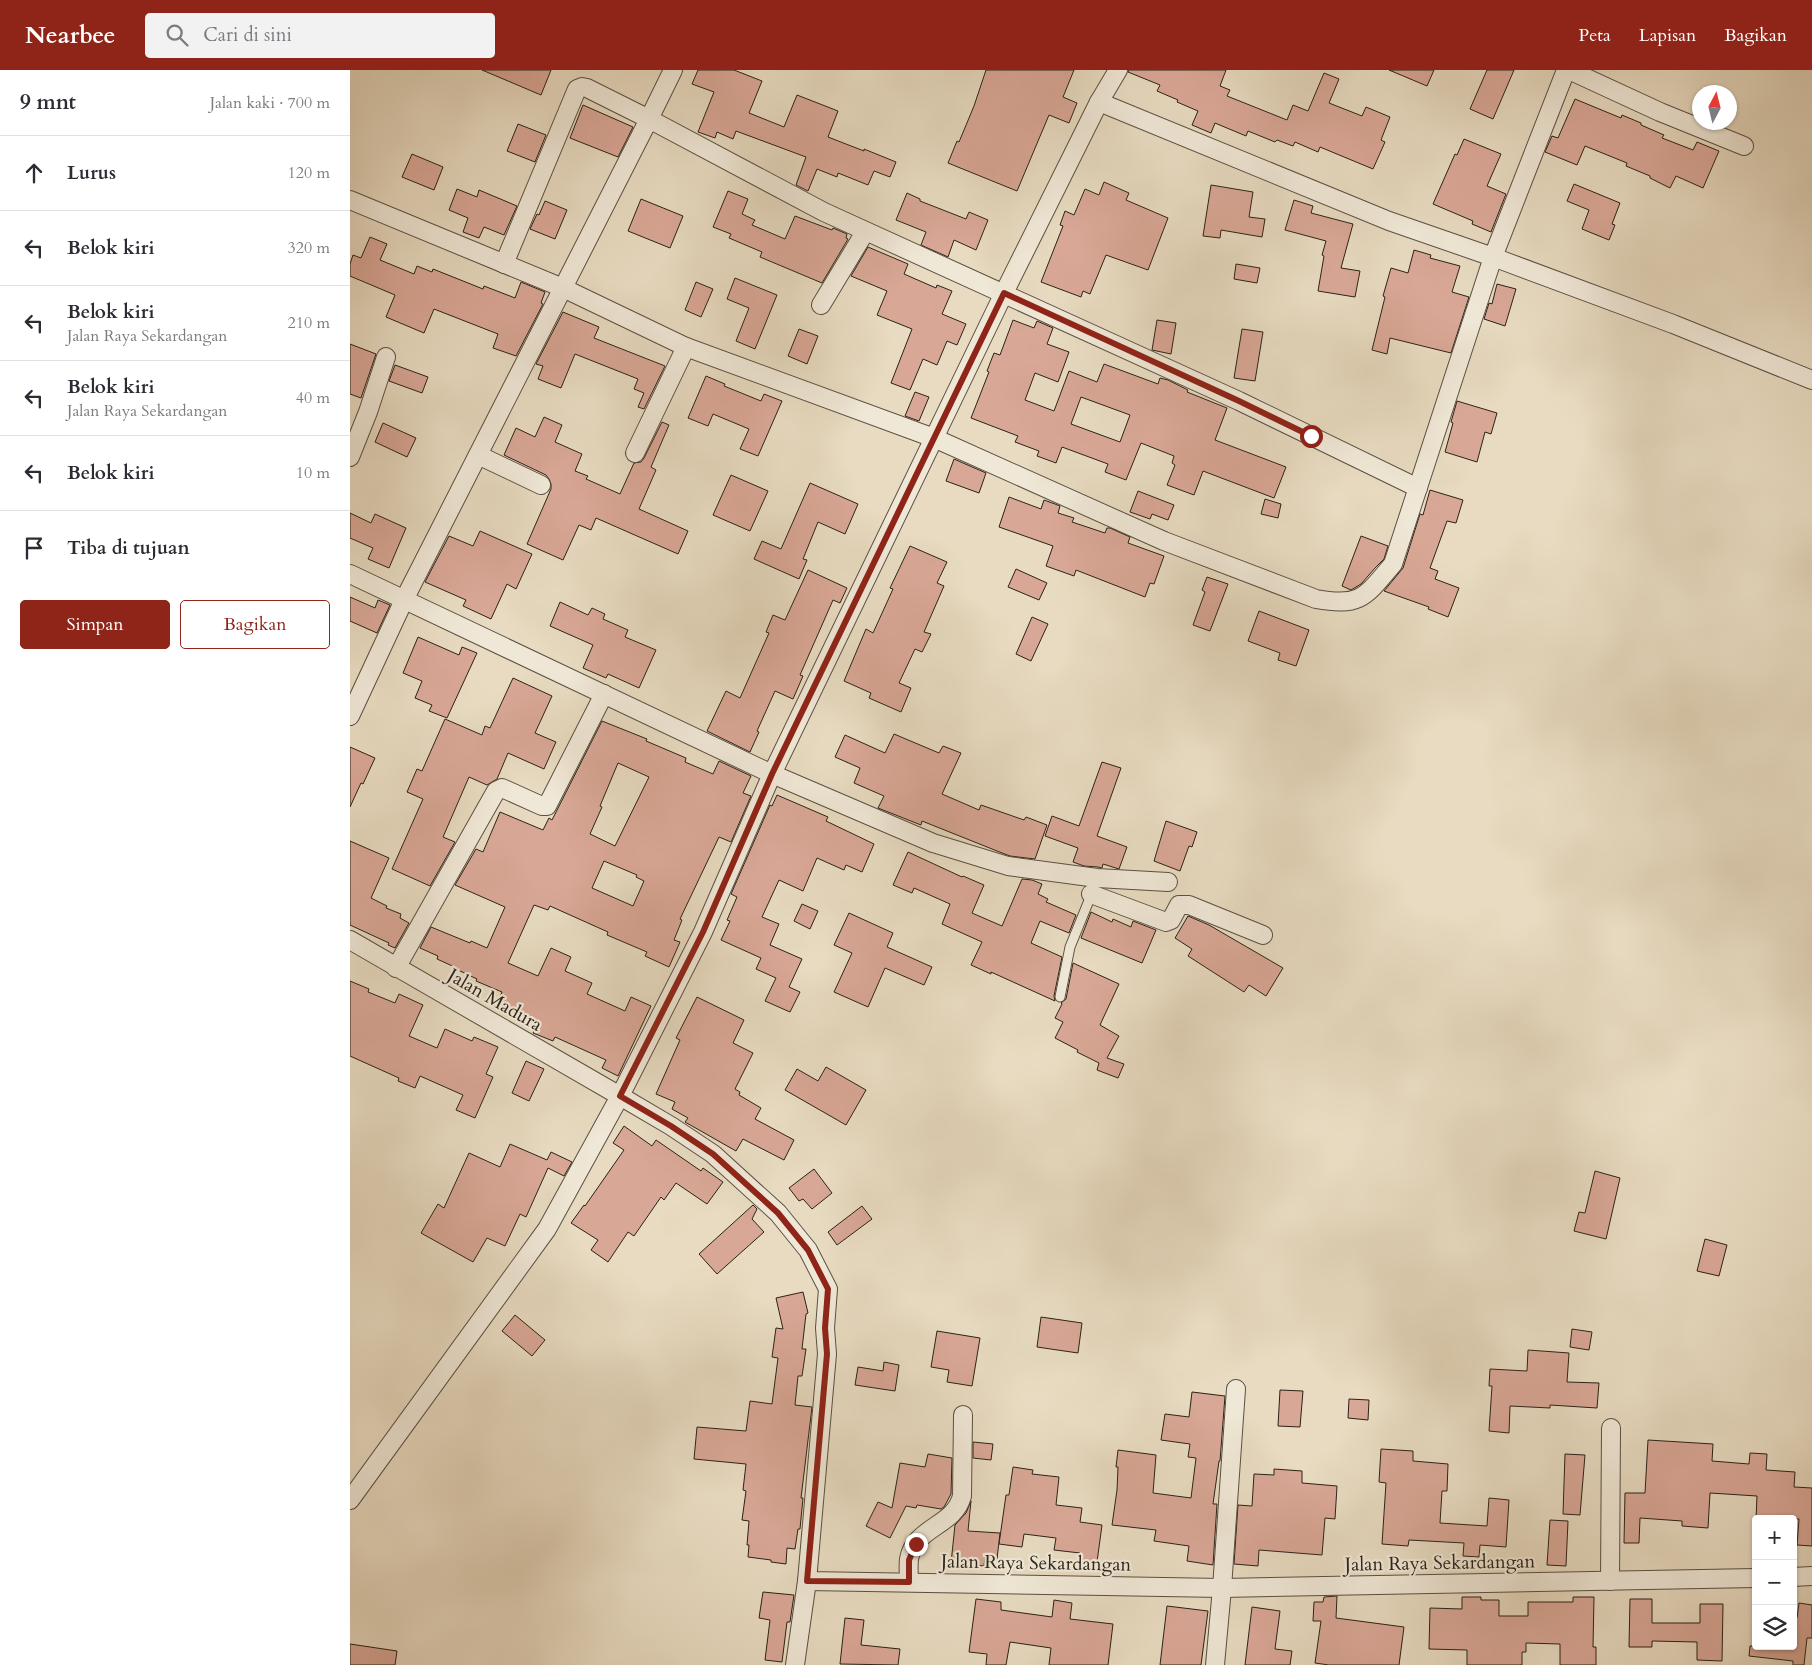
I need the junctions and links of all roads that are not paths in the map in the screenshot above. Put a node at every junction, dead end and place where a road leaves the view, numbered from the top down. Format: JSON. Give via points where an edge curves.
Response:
{"nodes":[{"id":1,"x":673,"y":70,"type":"edge"},
{"id":2,"x":1118,"y":70,"type":"edge"},
{"id":3,"x":1568,"y":70,"type":"edge"},
{"id":4,"x":1099,"y":102,"type":"junction"},
{"id":5,"x":648,"y":119,"type":"junction"},
{"id":6,"x":1744,"y":146,"type":"dead end"},
{"id":7,"x":350,"y":200,"type":"edge"},
{"id":8,"x":865,"y":232,"type":"junction"},
{"id":9,"x":1493,"y":257,"type":"junction"},
{"id":10,"x":504,"y":264,"type":"junction"},
{"id":11,"x":563,"y":288,"type":"junction"},
{"id":12,"x":1004,"y":293,"type":"junction"},
{"id":13,"x":821,"y":304,"type":"dead end"},
{"id":14,"x":686,"y":347,"type":"junction"},
{"id":15,"x":386,"y":357,"type":"dead end"},
{"id":16,"x":1812,"y":380,"type":"edge"},
{"id":17,"x":934,"y":438,"type":"junction"},
{"id":18,"x":635,"y":453,"type":"dead end"},
{"id":19,"x":478,"y":455,"type":"junction"},
{"id":20,"x":350,"y":457,"type":"edge"},
{"id":21,"x":541,"y":485,"type":"dead end"},
{"id":22,"x":1418,"y":488,"type":"junction"},
{"id":23,"x":350,"y":574,"type":"edge"},
{"id":24,"x":404,"y":600,"type":"junction"},
{"id":25,"x":604,"y":694,"type":"junction"},
{"id":26,"x":350,"y":716,"type":"edge"},
{"id":27,"x":772,"y":774,"type":"junction"},
{"id":28,"x":1168,"y":882,"type":"dead end"},
{"id":29,"x":1094,"y":886,"type":"junction"},
{"id":30,"x":1263,"y":935,"type":"dead end"},
{"id":31,"x":350,"y":940,"type":"edge"},
{"id":32,"x":396,"y":968,"type":"junction"},
{"id":33,"x":1060,"y":997,"type":"dead end"},
{"id":34,"x":620,"y":1096,"type":"junction"},
{"id":35,"x":1236,"y":1389,"type":"dead end"},
{"id":36,"x":963,"y":1415,"type":"dead end"},
{"id":37,"x":1611,"y":1428,"type":"dead end"},
{"id":38,"x":350,"y":1500,"type":"edge"},
{"id":39,"x":1812,"y":1576,"type":"edge"},
{"id":40,"x":1797,"y":1577,"type":"edge"},
{"id":41,"x":1752,"y":1578,"type":"edge"},
{"id":42,"x":807,"y":1581,"type":"junction"},
{"id":43,"x":1610,"y":1581,"type":"junction"},
{"id":44,"x":909,"y":1582,"type":"junction"},
{"id":45,"x":1222,"y":1588,"type":"junction"},
{"id":46,"x":795,"y":1665,"type":"edge"},
{"id":47,"x":1215,"y":1665,"type":"edge"}],
"edges":[{"from":1,"to":5,"type":"street"},
{"from":2,"to":4,"type":"street"},
{"from":3,"to":6,"type":"street"},
{"from":3,"to":9,"type":"street"},
{"from":4,"to":9,"type":"street","via":[[1389,220]]},
{"from":4,"to":12,"type":"street"},
{"from":5,"to":8,"type":"street"},
{"from":5,"to":10,"type":"street","via":[[587,88],[577,89]]},
{"from":5,"to":11,"type":"street"},
{"from":7,"to":10,"type":"street"},
{"from":8,"to":12,"type":"street"},
{"from":8,"to":13,"type":"street"},
{"from":9,"to":16,"type":"street"},
{"from":9,"to":22,"type":"street"},
{"from":10,"to":11,"type":"street"},
{"from":11,"to":14,"type":"street"},
{"from":11,"to":19,"type":"street"},
{"from":12,"to":17,"type":"street"},
{"from":12,"to":22,"type":"street"},
{"from":14,"to":17,"type":"street"},
{"from":14,"to":18,"type":"street"},
{"from":15,"to":20,"type":"street"},
{"from":17,"to":22,"type":"street","via":[[1164,541],[1316,599],[1337,602],[1364,596],[1393,564]]},
{"from":17,"to":27,"type":"street"},
{"from":19,"to":21,"type":"street"},
{"from":19,"to":24,"type":"street"},
{"from":23,"to":24,"type":"street"},
{"from":24,"to":25,"type":"street"},
{"from":24,"to":26,"type":"street"},
{"from":25,"to":27,"type":"street"},
{"from":25,"to":32,"type":"street","via":[[547,806],[502,788],[496,791]]},
{"from":27,"to":29,"type":"street","via":[[967,855]]},
{"from":27,"to":34,"type":"street","via":[[703,932]]},
{"from":28,"to":29,"type":"street"},
{"from":29,"to":30,"type":"street","via":[[1166,922],[1171,920],[1179,905],[1189,905]]},
{"from":29,"to":33,"type":"lane","via":[[1070,947]]},
{"from":31,"to":32,"type":"street","name":"Jalan Madura"},
{"from":32,"to":34,"type":"street","name":"Jalan Madura"},
{"from":34,"to":38,"type":"street","via":[[547,1229]]},
{"from":34,"to":42,"type":"street","via":[[713,1154],[778,1213],[808,1250],[828,1289],[827,1354]]},
{"from":35,"to":45,"type":"street"},
{"from":36,"to":44,"type":"street","via":[[960,1505],[916,1544],[909,1560]]},
{"from":37,"to":43,"type":"street"},
{"from":39,"to":40,"type":"street"},
{"from":41,"to":43,"type":"street","name":"Jalan Raya Sekardangan"},
{"from":42,"to":44,"type":"street","name":"Jalan Raya Sekardangan"},
{"from":42,"to":46,"type":"street"},
{"from":43,"to":45,"type":"street","name":"Jalan Raya Sekardangan"},
{"from":44,"to":45,"type":"street","name":"Jalan Raya Sekardangan"},
{"from":45,"to":47,"type":"street"}]}
